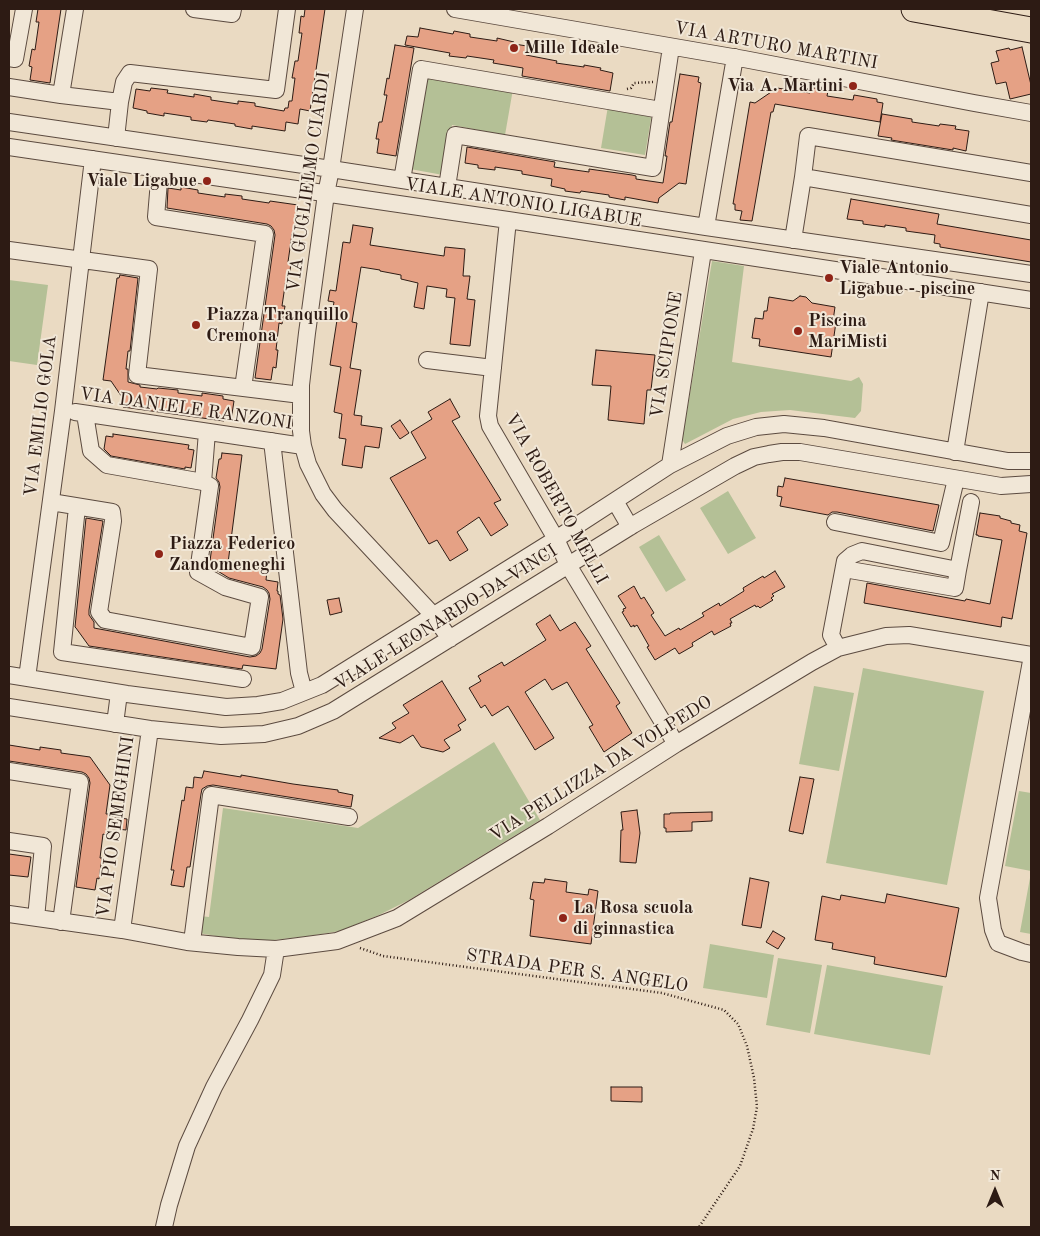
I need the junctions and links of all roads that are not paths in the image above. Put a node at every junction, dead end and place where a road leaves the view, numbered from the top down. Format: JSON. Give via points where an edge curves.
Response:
{"nodes":[{"id":1,"x":24,"y":9,"type":"edge"},
{"id":2,"x":75,"y":9,"type":"edge"},
{"id":3,"x":194,"y":9,"type":"edge"},
{"id":4,"x":233,"y":9,"type":"edge"},
{"id":5,"x":287,"y":9,"type":"edge"},
{"id":6,"x":355,"y":9,"type":"edge"},
{"id":7,"x":455,"y":9,"type":"edge"},
{"id":8,"x":914,"y":9,"type":"edge"},
{"id":9,"x":1031,"y":30,"type":"edge"},
{"id":10,"x":670,"y":47,"type":"junction"},
{"id":11,"x":734,"y":57,"type":"junction"},
{"id":12,"x":9,"y":58,"type":"edge"},
{"id":13,"x":9,"y":87,"type":"edge"},
{"id":14,"x":61,"y":95,"type":"junction"},
{"id":15,"x":120,"y":102,"type":"junction"},
{"id":16,"x":661,"y":110,"type":"junction"},
{"id":17,"x":1031,"y":113,"type":"edge"},
{"id":18,"x":9,"y":122,"type":"edge"},
{"id":19,"x":116,"y":138,"type":"junction"},
{"id":20,"x":9,"y":147,"type":"edge"},
{"id":21,"x":93,"y":159,"type":"junction"},
{"id":22,"x":160,"y":169,"type":"junction"},
{"id":23,"x":331,"y":169,"type":"junction"},
{"id":24,"x":1031,"y":173,"type":"edge"},
{"id":25,"x":803,"y":177,"type":"junction"},
{"id":26,"x":402,"y":180,"type":"junction"},
{"id":27,"x":447,"y":187,"type":"junction"},
{"id":28,"x":326,"y":194,"type":"junction"},
{"id":29,"x":1031,"y":215,"type":"edge"},
{"id":30,"x":508,"y":220,"type":"junction"},
{"id":31,"x":706,"y":227,"type":"junction"},
{"id":32,"x":793,"y":240,"type":"junction"},
{"id":33,"x":9,"y":250,"type":"edge"},
{"id":34,"x":703,"y":251,"type":"junction"},
{"id":35,"x":81,"y":260,"type":"junction"},
{"id":36,"x":1031,"y":274,"type":"edge"},
{"id":37,"x":981,"y":292,"type":"junction"},
{"id":38,"x":1031,"y":300,"type":"edge"},
{"id":39,"x":427,"y":360,"type":"dead end"},
{"id":40,"x":493,"y":368,"type":"junction"},
{"id":41,"x":243,"y":388,"type":"junction"},
{"id":42,"x":301,"y":395,"type":"junction"},
{"id":43,"x":63,"y":410,"type":"junction"},
{"id":44,"x":85,"y":414,"type":"junction"},
{"id":45,"x":207,"y":432,"type":"junction"},
{"id":46,"x":869,"y":436,"type":"junction"},
{"id":47,"x":272,"y":442,"type":"junction"},
{"id":48,"x":303,"y":446,"type":"junction"},
{"id":49,"x":955,"y":452,"type":"junction"},
{"id":50,"x":1031,"y":461,"type":"edge"},
{"id":51,"x":864,"y":463,"type":"junction"},
{"id":52,"x":670,"y":465,"type":"junction"},
{"id":53,"x":956,"y":478,"type":"junction"},
{"id":54,"x":203,"y":482,"type":"junction"},
{"id":55,"x":1031,"y":484,"type":"edge"},
{"id":56,"x":615,"y":501,"type":"junction"},
{"id":57,"x":51,"y":502,"type":"junction"},
{"id":58,"x":971,"y":502,"type":"dead end"},
{"id":59,"x":78,"y":507,"type":"junction"},
{"id":60,"x":835,"y":522,"type":"dead end"},
{"id":61,"x":630,"y":527,"type":"junction"},
{"id":62,"x":556,"y":539,"type":"junction"},
{"id":63,"x":568,"y":565,"type":"junction"},
{"id":64,"x":434,"y":615,"type":"junction"},
{"id":65,"x":450,"y":639,"type":"junction"},
{"id":66,"x":838,"y":648,"type":"junction"},
{"id":67,"x":1031,"y":655,"type":"edge"},
{"id":68,"x":1031,"y":661,"type":"edge"},
{"id":69,"x":9,"y":675,"type":"edge"},
{"id":70,"x":27,"y":678,"type":"junction"},
{"id":71,"x":243,"y":679,"type":"dead end"},
{"id":72,"x":322,"y":685,"type":"junction"},
{"id":73,"x":304,"y":692,"type":"junction"},
{"id":74,"x":119,"y":693,"type":"junction"},
{"id":75,"x":9,"y":707,"type":"edge"},
{"id":76,"x":333,"y":711,"type":"junction"},
{"id":77,"x":115,"y":724,"type":"junction"},
{"id":78,"x":150,"y":729,"type":"junction"},
{"id":79,"x":676,"y":744,"type":"junction"},
{"id":80,"x":9,"y":771,"type":"edge"},
{"id":81,"x":348,"y":817,"type":"dead end"},
{"id":82,"x":9,"y":841,"type":"edge"},
{"id":83,"x":9,"y":914,"type":"edge"},
{"id":84,"x":36,"y":918,"type":"junction"},
{"id":85,"x":62,"y":922,"type":"junction"},
{"id":86,"x":122,"y":930,"type":"junction"},
{"id":87,"x":192,"y":942,"type":"junction"},
{"id":88,"x":276,"y":949,"type":"junction"},
{"id":89,"x":1031,"y":954,"type":"edge"},
{"id":90,"x":164,"y":1227,"type":"edge"}],
"edges":[{"from":1,"to":12,"type":"street","via":[[15,60]]},
{"from":2,"to":14,"type":"street"},
{"from":3,"to":4,"type":"street","via":[[232,14]]},
{"from":5,"to":15,"type":"street","via":[[276,90],[130,73],[124,82]]},
{"from":6,"to":23,"type":"street","name":"VIA GUGLIELMO CIARDI"},
{"from":7,"to":10,"type":"street","name":"VIA ARTURO MARTINI"},
{"from":8,"to":9,"type":"highway"},
{"from":10,"to":11,"type":"street","name":"VIA ARTURO MARTINI"},
{"from":10,"to":16,"type":"street"},
{"from":11,"to":17,"type":"street","name":"VIA ARTURO MARTINI"},
{"from":11,"to":31,"type":"street"},
{"from":13,"to":14,"type":"street"},
{"from":14,"to":15,"type":"street"},
{"from":15,"to":19,"type":"street"},
{"from":16,"to":26,"type":"street","via":[[421,69]]},
{"from":16,"to":27,"type":"street","via":[[653,168],[455,135]]},
{"from":18,"to":19,"type":"street","name":"VIALE ANTONIO LIGABUE"},
{"from":19,"to":23,"type":"street","name":"VIALE ANTONIO LIGABUE"},
{"from":20,"to":21,"type":"street","name":"VIALE ANTONIO LIGABUE"},
{"from":21,"to":22,"type":"street","name":"VIALE ANTONIO LIGABUE"},
{"from":21,"to":35,"type":"street","name":"VIA EMILIO GOLA"},
{"from":22,"to":28,"type":"street","name":"VIALE ANTONIO LIGABUE"},
{"from":22,"to":41,"type":"street","via":[[156,218],[265,234]]},
{"from":23,"to":26,"type":"street","name":"VIALE ANTONIO LIGABUE"},
{"from":23,"to":28,"type":"street","name":"VIA GUGLIELMO CIARDI"},
{"from":24,"to":25,"type":"street","via":[[808,136]]},
{"from":25,"to":29,"type":"street"},
{"from":25,"to":32,"type":"street"},
{"from":26,"to":27,"type":"street","name":"VIALE ANTONIO LIGABUE"},
{"from":27,"to":31,"type":"street","name":"VIALE ANTONIO LIGABUE"},
{"from":28,"to":30,"type":"street","name":"VIALE ANTONIO LIGABUE"},
{"from":28,"to":42,"type":"street","name":"VIA GUGLIELMO CIARDI"},
{"from":30,"to":34,"type":"street","name":"VIALE ANTONIO LIGABUE"},
{"from":30,"to":40,"type":"street","name":"VIA ROBERTO MELLI"},
{"from":31,"to":32,"type":"street","name":"VIALE ANTONIO LIGABUE"},
{"from":32,"to":36,"type":"street","name":"VIALE ANTONIO LIGABUE"},
{"from":33,"to":35,"type":"street"},
{"from":34,"to":37,"type":"street","name":"VIALE ANTONIO LIGABUE"},
{"from":34,"to":52,"type":"street","name":"VIA SCIPIONE"},
{"from":35,"to":41,"type":"street","via":[[149,269],[137,375]]},
{"from":35,"to":43,"type":"street","name":"VIA EMILIO GOLA"},
{"from":37,"to":38,"type":"street","name":"VIALE ANTONIO LIGABUE"},
{"from":37,"to":49,"type":"street"},
{"from":39,"to":40,"type":"street"},
{"from":40,"to":62,"type":"street","name":"VIA ROBERTO MELLI","via":[[488,416],[490,426]]},
{"from":41,"to":42,"type":"street"},
{"from":42,"to":48,"type":"street","name":"VIA GUGLIELMO CIARDI"},
{"from":43,"to":44,"type":"street","name":"VIA DANIELE RANZONI"},
{"from":43,"to":57,"type":"street","name":"VIA EMILIO GOLA"},
{"from":44,"to":45,"type":"street","name":"VIA DANIELE RANZONI"},
{"from":44,"to":54,"type":"street","via":[[91,451],[107,466]]},
{"from":45,"to":47,"type":"street","name":"VIA DANIELE RANZONI"},
{"from":45,"to":54,"type":"street"},
{"from":46,"to":49,"type":"street","name":"VIALE LEONARDO DA VINCI"},
{"from":46,"to":51,"type":"street"},
{"from":46,"to":52,"type":"street","name":"VIALE LEONARDO DA VINCI","via":[[784,424],[756,427],[727,436]]},
{"from":47,"to":48,"type":"street","name":"VIA DANIELE RANZONI"},
{"from":47,"to":73,"type":"street","via":[[299,673]]},
{"from":48,"to":64,"type":"street","name":"VIA GUGLIELMO CIARDI","via":[[308,464],[335,510]]},
{"from":49,"to":50,"type":"street","name":"VIALE LEONARDO DA VINCI","via":[[1008,462]]},
{"from":51,"to":53,"type":"street","name":"VIALE LEONARDO DA VINCI"},
{"from":51,"to":61,"type":"street","name":"VIALE LEONARDO DA VINCI","via":[[800,452],[754,458]]},
{"from":52,"to":56,"type":"street","name":"VIALE LEONARDO DA VINCI"},
{"from":53,"to":55,"type":"street","name":"VIALE LEONARDO DA VINCI","via":[[1001,486]]},
{"from":53,"to":60,"type":"street","via":[[941,543]]},
{"from":54,"to":59,"type":"street","via":[[210,486],[198,572],[225,587],[260,597],[252,647],[105,620],[99,612],[112,512]]},
{"from":56,"to":61,"type":"street"},
{"from":56,"to":62,"type":"street","name":"VIALE LEONARDO DA VINCI"},
{"from":57,"to":59,"type":"street"},
{"from":57,"to":70,"type":"street","name":"VIA EMILIO GOLA"},
{"from":58,"to":66,"type":"street","via":[[955,588],[844,568],[831,635]]},
{"from":59,"to":71,"type":"street","via":[[62,652]]},
{"from":61,"to":63,"type":"street","name":"VIALE LEONARDO DA VINCI"},
{"from":62,"to":63,"type":"street","name":"VIA ROBERTO MELLI"},
{"from":62,"to":64,"type":"street","name":"VIALE LEONARDO DA VINCI"},
{"from":63,"to":65,"type":"street","name":"VIALE LEONARDO DA VINCI"},
{"from":63,"to":79,"type":"street","name":"VIA ROBERTO MELLI"},
{"from":64,"to":65,"type":"street","name":"VIA GUGLIELMO CIARDI"},
{"from":64,"to":72,"type":"street","name":"VIALE LEONARDO DA VINCI"},
{"from":65,"to":76,"type":"street","name":"VIALE LEONARDO DA VINCI"},
{"from":66,"to":67,"type":"street","name":"VIA PELLIZZA DA VOLPEDO","via":[[886,636],[909,635]]},
{"from":66,"to":79,"type":"street","name":"VIA PELLIZZA DA VOLPEDO"},
{"from":68,"to":89,"type":"street","via":[[988,898],[998,942]]},
{"from":69,"to":70,"type":"street","name":"VIALE LEONARDO DA VINCI"},
{"from":70,"to":74,"type":"street","name":"VIALE LEONARDO DA VINCI"},
{"from":72,"to":73,"type":"street","name":"VIALE LEONARDO DA VINCI"},
{"from":72,"to":76,"type":"street","name":"VIALE LEONARDO DA VINCI"},
{"from":73,"to":74,"type":"street","name":"VIALE LEONARDO DA VINCI","via":[[282,702],[226,707]]},
{"from":74,"to":77,"type":"street"},
{"from":75,"to":77,"type":"street","name":"VIALE LEONARDO DA VINCI"},
{"from":76,"to":78,"type":"street","name":"VIALE LEONARDO DA VINCI","via":[[298,726],[264,734],[221,736]]},
{"from":77,"to":78,"type":"street","name":"VIALE LEONARDO DA VINCI"},
{"from":78,"to":86,"type":"street","name":"VIA PIO SEMEGHINI"},
{"from":79,"to":88,"type":"street","name":"VIA PELLIZZA DA VOLPEDO","via":[[397,918],[337,941]]},
{"from":80,"to":85,"type":"street","via":[[80,782]]},
{"from":81,"to":87,"type":"street","via":[[211,795]]},
{"from":82,"to":84,"type":"street","via":[[42,846]]},
{"from":83,"to":84,"type":"street","name":"VIA PELLIZZA DA VOLPEDO"},
{"from":84,"to":85,"type":"street","name":"VIA PELLIZZA DA VOLPEDO"},
{"from":85,"to":86,"type":"street","name":"VIA PELLIZZA DA VOLPEDO"},
{"from":86,"to":87,"type":"street","name":"VIA PELLIZZA DA VOLPEDO"},
{"from":87,"to":88,"type":"street","name":"VIA PELLIZZA DA VOLPEDO"},
{"from":88,"to":90,"type":"street","via":[[272,975],[187,1146]]}]}
